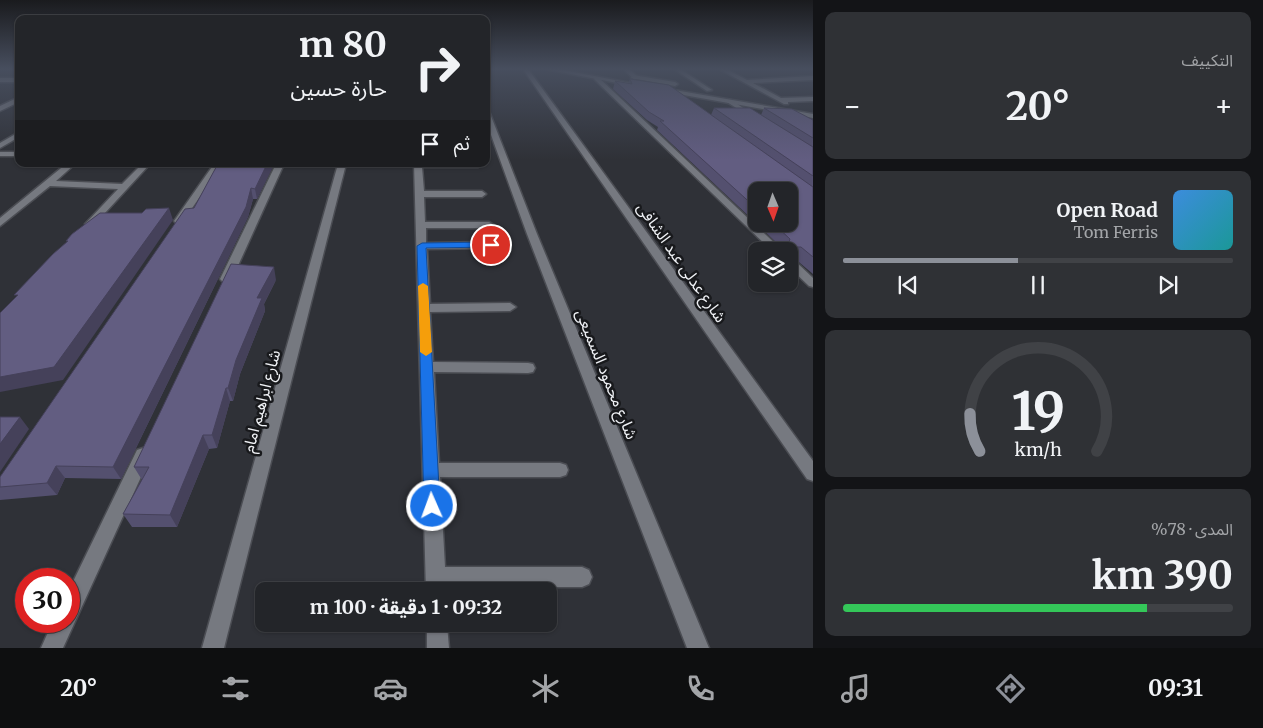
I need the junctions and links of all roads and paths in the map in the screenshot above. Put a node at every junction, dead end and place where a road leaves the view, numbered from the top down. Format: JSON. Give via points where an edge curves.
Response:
{"nodes":[{"id":1,"x":547,"y":99,"type":"edge"},
{"id":2,"x":618,"y":99,"type":"edge"},
{"id":3,"x":682,"y":99,"type":"edge"},
{"id":4,"x":719,"y":99,"type":"edge"},
{"id":5,"x":778,"y":99,"type":"edge"},
{"id":6,"x":811,"y":99,"type":"edge"},
{"id":7,"x":15,"y":100,"type":"edge"},
{"id":8,"x":767,"y":100,"type":"dead end"},
{"id":9,"x":729,"y":101,"type":"junction"},
{"id":10,"x":686,"y":102,"type":"edge"},
{"id":11,"x":783,"y":102,"type":"junction"},
{"id":12,"x":804,"y":106,"type":"dead end"},
{"id":13,"x":0,"y":109,"type":"edge"},
{"id":14,"x":813,"y":116,"type":"edge"},
{"id":15,"x":759,"y":121,"type":"edge"},
{"id":16,"x":490,"y":122,"type":"edge"},
{"id":17,"x":15,"y":137,"type":"edge"},
{"id":18,"x":0,"y":146,"type":"edge"},
{"id":19,"x":0,"y":154,"type":"edge"},
{"id":20,"x":15,"y":154,"type":"edge"},
{"id":21,"x":67,"y":167,"type":"edge"},
{"id":22,"x":143,"y":167,"type":"edge"},
{"id":23,"x":216,"y":167,"type":"edge"},
{"id":24,"x":279,"y":167,"type":"edge"},
{"id":25,"x":341,"y":167,"type":"edge"},
{"id":26,"x":418,"y":167,"type":"edge"},
{"id":27,"x":48,"y":183,"type":"junction"},
{"id":28,"x":125,"y":187,"type":"junction"},
{"id":29,"x":420,"y":194,"type":"junction"},
{"id":30,"x":482,"y":194,"type":"dead end"},
{"id":31,"x":0,"y":223,"type":"edge"},
{"id":32,"x":421,"y":225,"type":"junction"},
{"id":33,"x":489,"y":225,"type":"dead end"},
{"id":34,"x":85,"y":230,"type":"edge"},
{"id":35,"x":169,"y":236,"type":"edge"},
{"id":36,"x":769,"y":242,"type":"edge"},
{"id":37,"x":491,"y":245,"type":"dead end"},
{"id":38,"x":422,"y":246,"type":"junction"},
{"id":39,"x":798,"y":270,"type":"edge"},
{"id":40,"x":813,"y":284,"type":"edge"},
{"id":41,"x":221,"y":289,"type":"edge"},
{"id":42,"x":510,"y":307,"type":"dead end"},
{"id":43,"x":424,"y":308,"type":"junction"},
{"id":44,"x":427,"y":367,"type":"junction"},
{"id":45,"x":528,"y":368,"type":"dead end"},
{"id":46,"x":149,"y":441,"type":"edge"},
{"id":47,"x":431,"y":470,"type":"junction"},
{"id":48,"x":560,"y":470,"type":"dead end"},
{"id":49,"x":813,"y":474,"type":"edge"},
{"id":50,"x":582,"y":577,"type":"dead end"},
{"id":51,"x":435,"y":582,"type":"edge"},
{"id":52,"x":477,"y":582,"type":"edge"},
{"id":53,"x":80,"y":588,"type":"edge"},
{"id":54,"x":437,"y":632,"type":"edge"},
{"id":55,"x":59,"y":633,"type":"edge"},
{"id":56,"x":52,"y":648,"type":"edge"},
{"id":57,"x":214,"y":648,"type":"edge"},
{"id":58,"x":438,"y":648,"type":"edge"},
{"id":59,"x":698,"y":648,"type":"edge"}],
"edges":[{"from":1,"to":49,"type":"street","name":"شارع عدلى عبد الشافى"},
{"from":2,"to":36,"type":"street"},
{"from":3,"to":10,"type":"street"},
{"from":4,"to":9,"type":"street"},
{"from":5,"to":11,"type":"street"},
{"from":6,"to":11,"type":"street"},
{"from":7,"to":13,"type":"street"},
{"from":8,"to":11,"type":"street"},
{"from":9,"to":14,"type":"street"},
{"from":9,"to":15,"type":"street"},
{"from":11,"to":12,"type":"street"},
{"from":16,"to":59,"type":"street","name":"شارع محمود السميعى"},
{"from":17,"to":18,"type":"street"},
{"from":19,"to":20,"type":"street"},
{"from":21,"to":27,"type":"street"},
{"from":22,"to":28,"type":"street"},
{"from":23,"to":35,"type":"street"},
{"from":24,"to":41,"type":"street"},
{"from":25,"to":57,"type":"street","name":"شارع ابراهيم امام"},
{"from":26,"to":29,"type":"street"},
{"from":27,"to":28,"type":"street"},
{"from":27,"to":31,"type":"street"},
{"from":28,"to":34,"type":"street"},
{"from":29,"to":30,"type":"street"},
{"from":29,"to":32,"type":"street"},
{"from":32,"to":33,"type":"street"},
{"from":32,"to":38,"type":"street"},
{"from":37,"to":38,"type":"street"},
{"from":38,"to":43,"type":"street"},
{"from":39,"to":40,"type":"street"},
{"from":42,"to":43,"type":"street"},
{"from":43,"to":44,"type":"street"},
{"from":44,"to":45,"type":"street"},
{"from":44,"to":47,"type":"street"},
{"from":46,"to":53,"type":"street"},
{"from":47,"to":48,"type":"street"},
{"from":47,"to":51,"type":"street"},
{"from":50,"to":52,"type":"street"},
{"from":54,"to":58,"type":"street"},
{"from":55,"to":56,"type":"street"}]}
